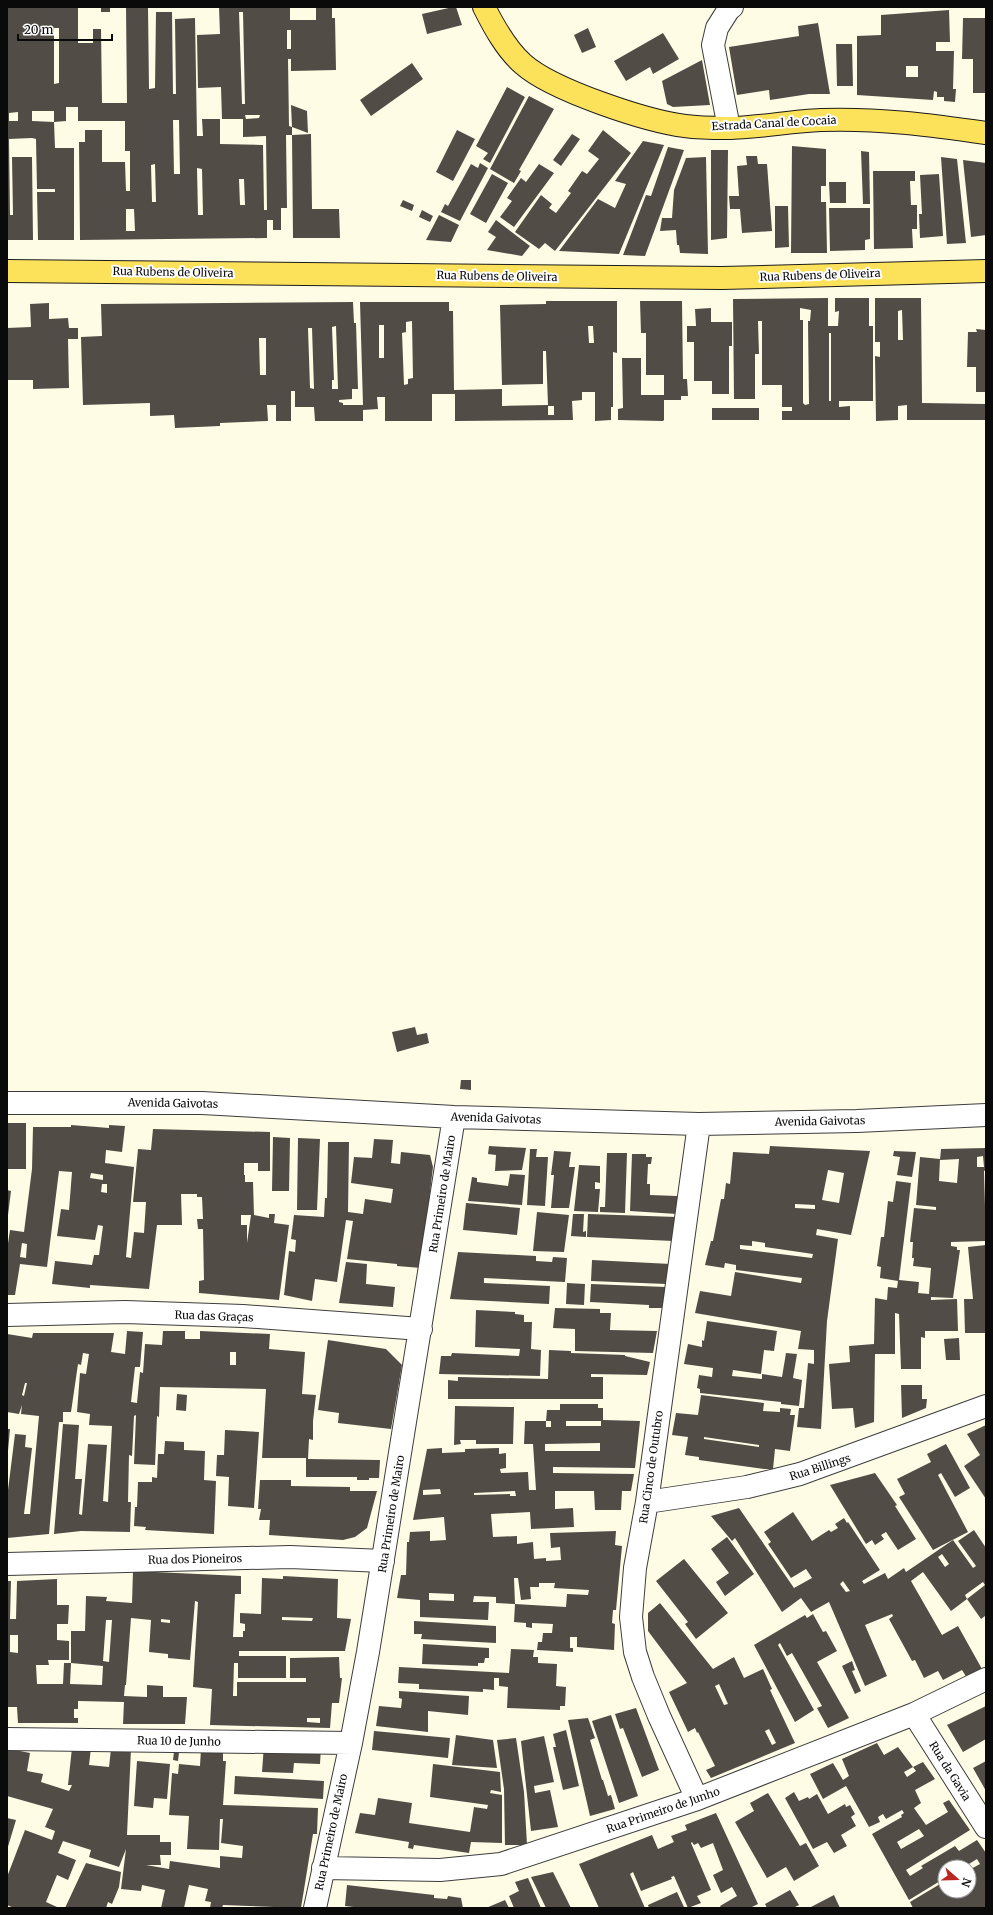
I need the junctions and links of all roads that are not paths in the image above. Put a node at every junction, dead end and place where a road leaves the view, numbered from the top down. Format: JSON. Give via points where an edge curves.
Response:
{"nodes":[{"id":1,"x":484,"y":7,"type":"edge"},
{"id":2,"x":732,"y":7,"type":"edge"},
{"id":3,"x":729,"y":128,"type":"junction"},
{"id":4,"x":986,"y":133,"type":"edge"},
{"id":5,"x":7,"y":270,"type":"edge"},
{"id":6,"x":986,"y":271,"type":"edge"},
{"id":7,"x":7,"y":1103,"type":"edge"},
{"id":8,"x":986,"y":1115,"type":"edge"},
{"id":9,"x":454,"y":1117,"type":"junction"},
{"id":10,"x":699,"y":1124,"type":"junction"},
{"id":11,"x":7,"y":1315,"type":"edge"},
{"id":12,"x":421,"y":1329,"type":"junction"},
{"id":13,"x":986,"y":1406,"type":"edge"},
{"id":14,"x":647,"y":1502,"type":"junction"},
{"id":15,"x":383,"y":1561,"type":"junction"},
{"id":16,"x":7,"y":1564,"type":"edge"},
{"id":17,"x":986,"y":1679,"type":"edge"},
{"id":18,"x":914,"y":1714,"type":"junction"},
{"id":19,"x":7,"y":1739,"type":"edge"},
{"id":20,"x":351,"y":1743,"type":"junction"},
{"id":21,"x":698,"y":1799,"type":"junction"},
{"id":22,"x":986,"y":1827,"type":"edge"},
{"id":23,"x":323,"y":1868,"type":"junction"},
{"id":24,"x":315,"y":1908,"type":"edge"}],
"edges":[{"from":1,"to":3,"type":"main road","name":"Estrada Canal de Cocaia","via":[[497,31],[519,60],[552,82],[660,121],[685,126]]},
{"from":2,"to":3,"type":"street","via":[[717,28],[713,45]]},
{"from":3,"to":4,"type":"main road","name":"Estrada Canal de Cocaia","via":[[821,120],[861,120],[913,122]]},
{"from":5,"to":6,"type":"main road","name":"Rua Rubens de Oliveira","via":[[722,278]]},
{"from":7,"to":9,"type":"street","name":"Avenida Gaivotas","via":[[202,1103]]},
{"from":8,"to":10,"type":"street","name":"Avenida Gaivotas"},
{"from":9,"to":10,"type":"street","name":"Avenida Gaivotas"},
{"from":9,"to":12,"type":"street","name":"Rua Primeiro de Mairo"},
{"from":10,"to":14,"type":"street","name":"Rua Cinco de Outubro"},
{"from":11,"to":12,"type":"street","name":"Rua das Graças","via":[[125,1312]]},
{"from":12,"to":15,"type":"street","name":"Rua Primeiro de Mairo"},
{"from":13,"to":14,"type":"street","name":"Rua Billings","via":[[800,1474],[747,1487]]},
{"from":14,"to":21,"type":"street","name":"Rua Cinco de Outubro","via":[[635,1568],[631,1617],[635,1652],[659,1716]]},
{"from":15,"to":16,"type":"street","name":"Rua dos Pioneiros","via":[[290,1557]]},
{"from":15,"to":20,"type":"street","name":"Rua Primeiro de Mairo"},
{"from":17,"to":18,"type":"street","name":"Rua Primeiro de Junho"},
{"from":18,"to":21,"type":"street","name":"Rua Primeiro de Junho"},
{"from":18,"to":22,"type":"street","name":"Rua da Gavia"},
{"from":19,"to":20,"type":"street","name":"Rua 10 de Junho"},
{"from":20,"to":23,"type":"street","name":"Rua Primeiro de Mairo"},
{"from":21,"to":23,"type":"street","name":"Rua Primeiro de Junho","via":[[501,1864],[440,1870]]},
{"from":23,"to":24,"type":"street","name":"Rua Primeiro de Mairo"}]}
